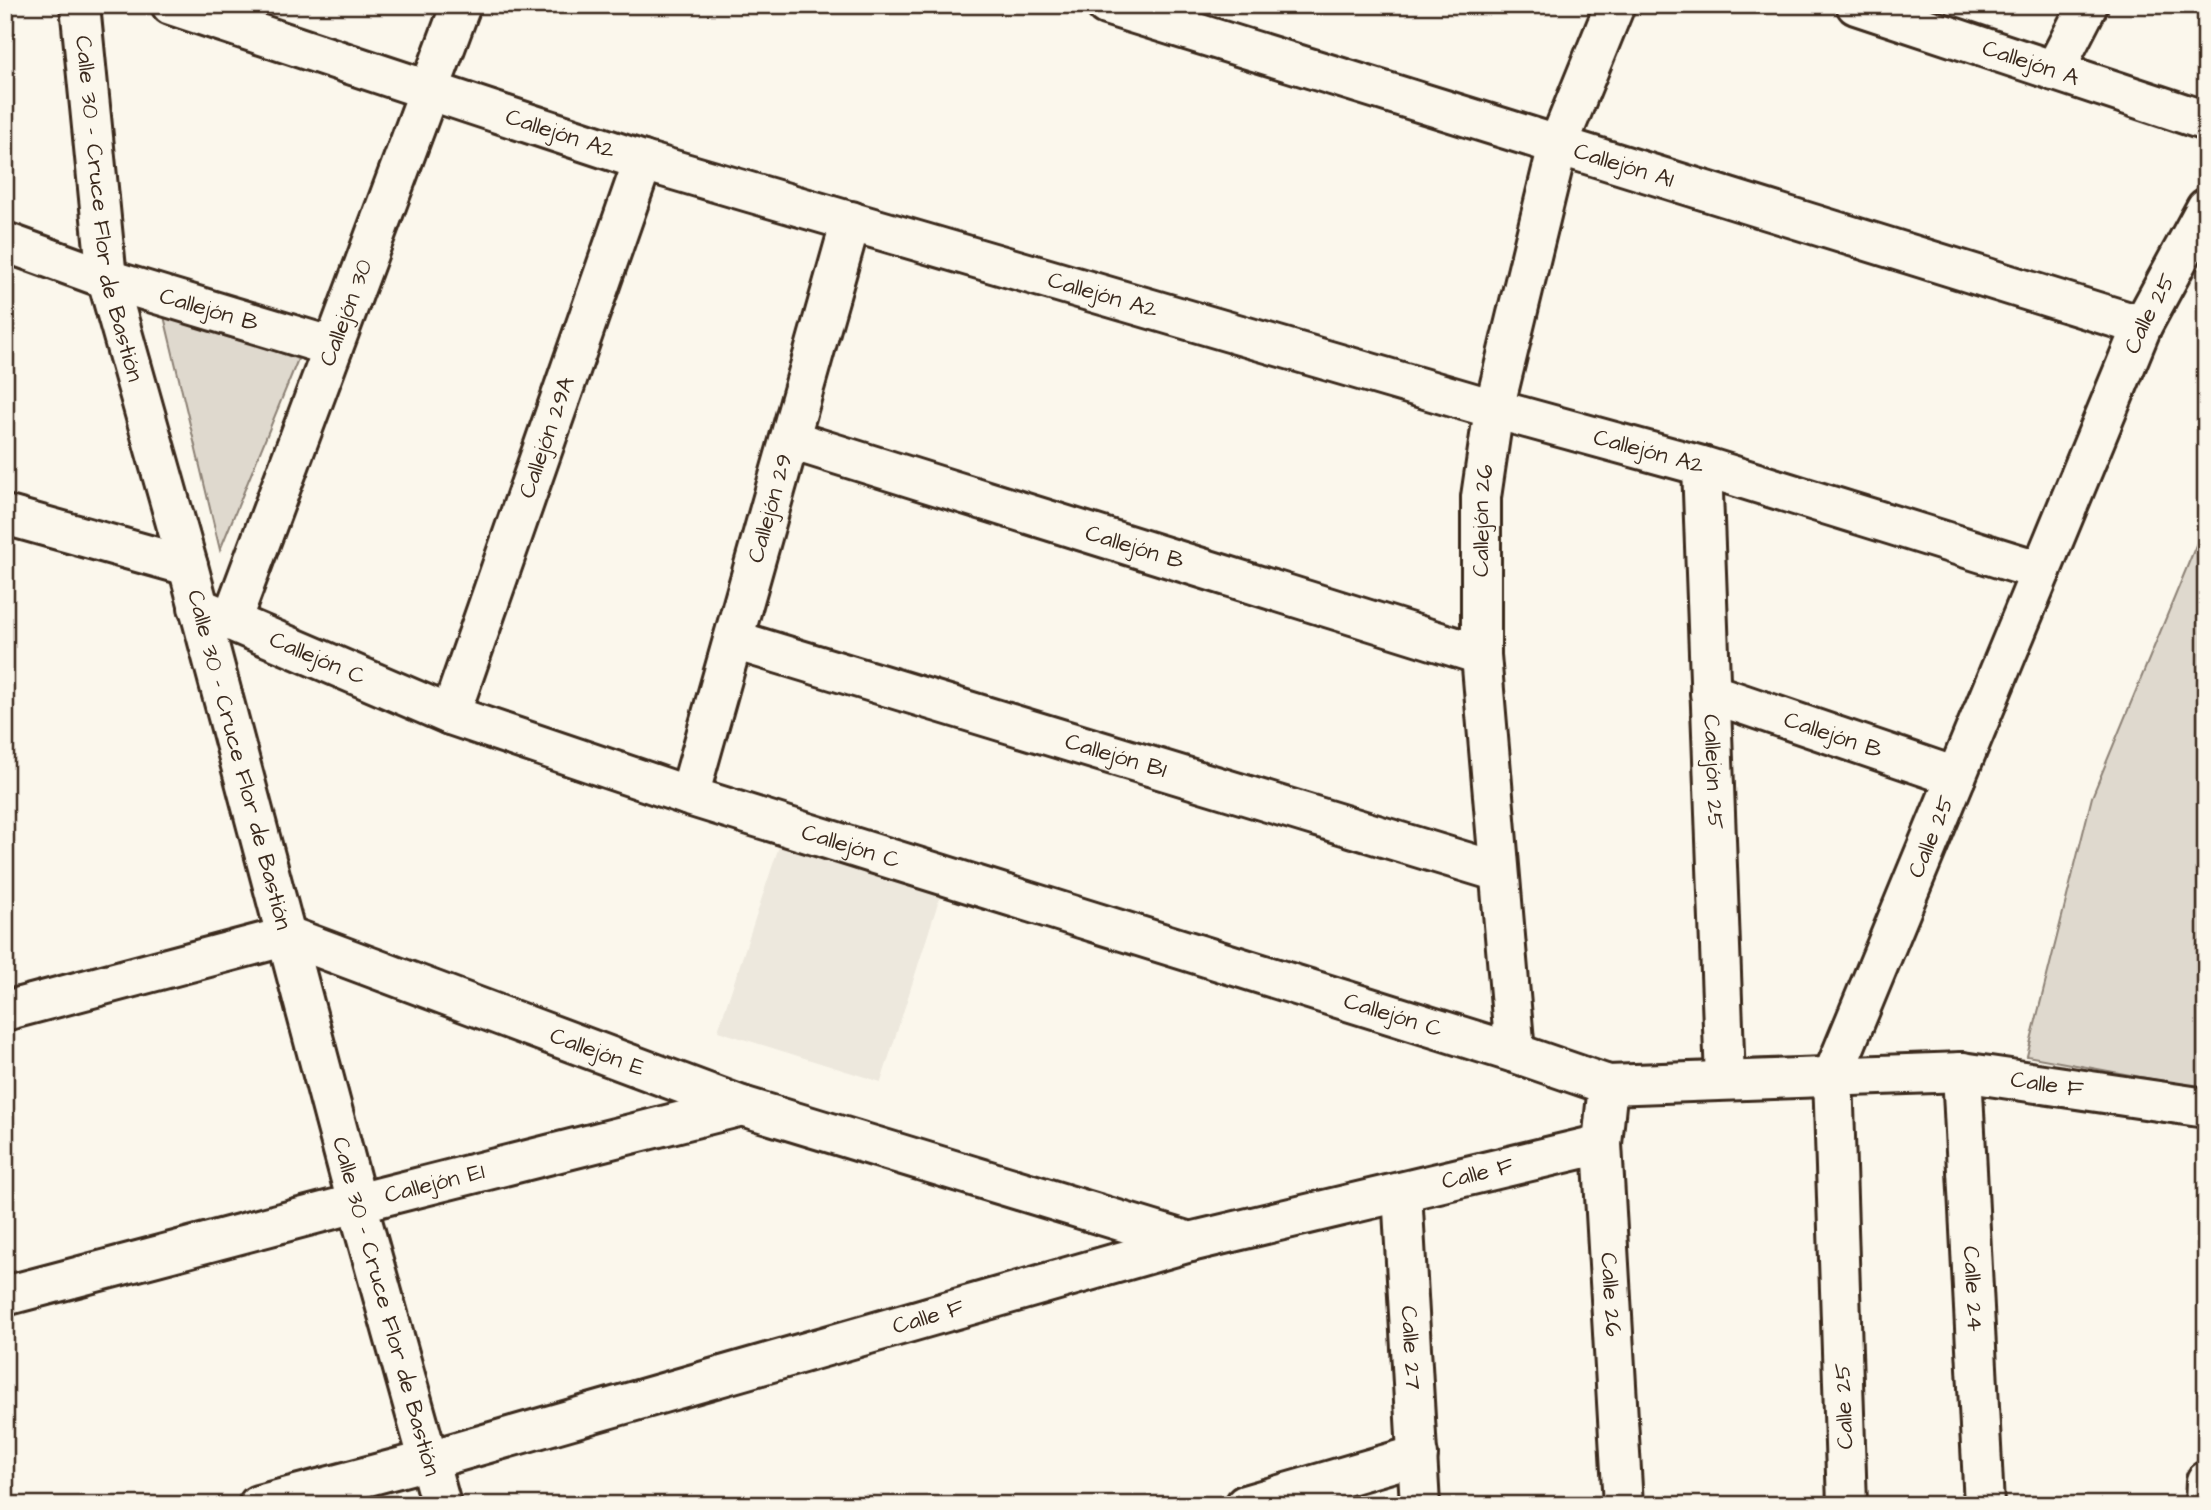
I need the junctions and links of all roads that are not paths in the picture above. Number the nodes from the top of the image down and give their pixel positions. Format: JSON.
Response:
{"nodes":[{"id":1,"x":80,"y":5,"type":"edge"},
{"id":2,"x":172,"y":5,"type":"edge"},
{"id":3,"x":461,"y":5,"type":"edge"},
{"id":4,"x":1106,"y":5,"type":"edge"},
{"id":5,"x":1615,"y":5,"type":"edge"},
{"id":6,"x":1856,"y":5,"type":"edge"},
{"id":7,"x":2088,"y":5,"type":"edge"},
{"id":8,"x":2054,"y":71,"type":"junction"},
{"id":9,"x":429,"y":90,"type":"junction"},
{"id":10,"x":2206,"y":121,"type":"edge"},
{"id":11,"x":1558,"y":145,"type":"junction"},
{"id":12,"x":643,"y":161,"type":"junction"},
{"id":13,"x":2206,"y":208,"type":"edge"},
{"id":14,"x":851,"y":221,"type":"junction"},
{"id":15,"x":5,"y":242,"type":"edge"},
{"id":16,"x":107,"y":279,"type":"junction"},
{"id":17,"x":2141,"y":326,"type":"junction"},
{"id":18,"x":333,"y":347,"type":"junction"},
{"id":19,"x":1494,"y":410,"type":"junction"},
{"id":20,"x":791,"y":440,"type":"junction"},
{"id":21,"x":1702,"y":466,"type":"junction"},
{"id":22,"x":5,"y":515,"type":"edge"},
{"id":23,"x":188,"y":566,"type":"junction"},
{"id":24,"x":2041,"y":571,"type":"junction"},
{"id":25,"x":215,"y":614,"type":"junction"},
{"id":26,"x":734,"y":640,"type":"junction"},
{"id":27,"x":1481,"y":655,"type":"junction"},
{"id":28,"x":1710,"y":693,"type":"junction"},
{"id":29,"x":450,"y":715,"type":"junction"},
{"id":30,"x":1956,"y":777,"type":"junction"},
{"id":31,"x":689,"y":796,"type":"junction"},
{"id":32,"x":1499,"y":872,"type":"junction"},
{"id":33,"x":288,"y":936,"type":"junction"},
{"id":34,"x":5,"y":1010,"type":"edge"},
{"id":35,"x":1515,"y":1053,"type":"junction"},
{"id":36,"x":1962,"y":1072,"type":"junction"},
{"id":37,"x":1833,"y":1075,"type":"junction"},
{"id":38,"x":1725,"y":1080,"type":"junction"},
{"id":39,"x":1608,"y":1084,"type":"junction"},
{"id":40,"x":742,"y":1106,"type":"junction"},
{"id":41,"x":2206,"y":1108,"type":"edge"},
{"id":42,"x":1602,"y":1144,"type":"junction"},
{"id":43,"x":1402,"y":1192,"type":"junction"},
{"id":44,"x":357,"y":1203,"type":"junction"},
{"id":45,"x":1190,"y":1242,"type":"junction"},
{"id":46,"x":5,"y":1296,"type":"edge"},
{"id":47,"x":1418,"y":1455,"type":"junction"},
{"id":48,"x":429,"y":1460,"type":"junction"},
{"id":49,"x":2206,"y":1481,"type":"edge"},
{"id":50,"x":258,"y":1505,"type":"edge"},
{"id":51,"x":441,"y":1505,"type":"edge"},
{"id":52,"x":1245,"y":1505,"type":"edge"},
{"id":53,"x":1420,"y":1505,"type":"edge"},
{"id":54,"x":1623,"y":1505,"type":"edge"},
{"id":55,"x":1847,"y":1505,"type":"edge"},
{"id":56,"x":1984,"y":1505,"type":"edge"},
{"id":57,"x":2205,"y":1505,"type":"edge"}],
"edges":[{"from":1,"to":16,"type":"street","name":"Calle 30 - Cruce Flor de Bastión"},
{"from":2,"to":9,"type":"street","name":"Callejón A2"},
{"from":3,"to":9,"type":"street","name":"Callejón 30"},
{"from":4,"to":11,"type":"street","name":"Callejón A1"},
{"from":5,"to":11,"type":"street","name":"Callejón 26"},
{"from":6,"to":8,"type":"street","name":"Callejón A"},
{"from":7,"to":8,"type":"street"},
{"from":8,"to":10,"type":"street","name":"Callejón A"},
{"from":9,"to":12,"type":"street","name":"Callejón A2"},
{"from":9,"to":18,"type":"street","name":"Callejón 30"},
{"from":11,"to":17,"type":"street","name":"Callejón A1"},
{"from":11,"to":19,"type":"street","name":"Callejón 26"},
{"from":12,"to":14,"type":"street","name":"Callejón A2"},
{"from":12,"to":29,"type":"street","name":"Callejón 29A"},
{"from":13,"to":17,"type":"street","name":"Calle 25"},
{"from":14,"to":19,"type":"street","name":"Callejón A2"},
{"from":14,"to":20,"type":"street","name":"Callejón 29"},
{"from":15,"to":16,"type":"street","name":"Callejón B"},
{"from":16,"to":18,"type":"street","name":"Callejón B"},
{"from":16,"to":23,"type":"street","name":"Calle 30 - Cruce Flor de Bastión"},
{"from":17,"to":24,"type":"street","name":"Calle 25"},
{"from":18,"to":25,"type":"street","name":"Callejón 30"},
{"from":19,"to":21,"type":"street","name":"Callejón A2"},
{"from":19,"to":27,"type":"street","name":"Callejón 26"},
{"from":20,"to":26,"type":"street","name":"Callejón 29"},
{"from":20,"to":27,"type":"street","name":"Callejón B"},
{"from":21,"to":24,"type":"street","name":"Callejón A2"},
{"from":21,"to":28,"type":"street","name":"Callejón 25"},
{"from":22,"to":23,"type":"street"},
{"from":23,"to":25,"type":"street","name":"Calle 30 - Cruce Flor de Bastión"},
{"from":24,"to":30,"type":"street","name":"Calle 25"},
{"from":25,"to":29,"type":"street","name":"Callejón C"},
{"from":25,"to":33,"type":"street","name":"Calle 30 - Cruce Flor de Bastión"},
{"from":26,"to":31,"type":"street","name":"Callejón 29"},
{"from":26,"to":32,"type":"street","name":"Callejón B1"},
{"from":27,"to":32,"type":"street","name":"Callejón 26"},
{"from":28,"to":30,"type":"street","name":"Callejón B"},
{"from":28,"to":38,"type":"street","name":"Callejón 25"},
{"from":29,"to":31,"type":"street","name":"Callejón C"},
{"from":30,"to":37,"type":"street","name":"Calle 25"},
{"from":31,"to":35,"type":"street","name":"Callejón C"},
{"from":32,"to":35,"type":"street","name":"Callejón 26"},
{"from":33,"to":34,"type":"street"},
{"from":33,"to":40,"type":"street","name":"Callejón E"},
{"from":33,"to":44,"type":"street","name":"Calle 30 - Cruce Flor de Bastión"},
{"from":35,"to":39,"type":"street","name":"Calle F"},
{"from":36,"to":37,"type":"street","name":"Calle F"},
{"from":36,"to":41,"type":"street","name":"Calle F"},
{"from":36,"to":56,"type":"street","name":"Calle 24"},
{"from":37,"to":38,"type":"street","name":"Calle F"},
{"from":37,"to":55,"type":"street","name":"Calle 25"},
{"from":38,"to":39,"type":"street","name":"Calle F"},
{"from":39,"to":42,"type":"street","name":"Calle 26"},
{"from":40,"to":44,"type":"street","name":"Callejón E1"},
{"from":40,"to":45,"type":"street","name":"Callejón E"},
{"from":42,"to":43,"type":"street","name":"Calle F"},
{"from":42,"to":54,"type":"street","name":"Calle 26"},
{"from":43,"to":45,"type":"street","name":"Calle F"},
{"from":43,"to":47,"type":"street","name":"Calle 27"},
{"from":44,"to":46,"type":"street","name":"Callejón E1"},
{"from":44,"to":48,"type":"street","name":"Calle 30 - Cruce Flor de Bastión"},
{"from":45,"to":48,"type":"street","name":"Calle F"},
{"from":47,"to":52,"type":"street"},
{"from":47,"to":53,"type":"street","name":"Calle 27"},
{"from":48,"to":50,"type":"street","name":"Calle F"},
{"from":48,"to":51,"type":"street","name":"Calle 30 - Cruce Flor de Bastión"},
{"from":49,"to":57,"type":"street"}]}
